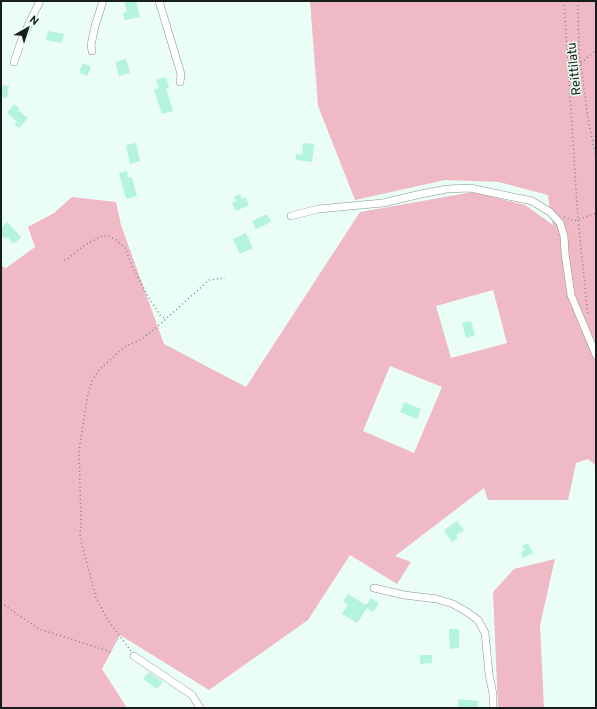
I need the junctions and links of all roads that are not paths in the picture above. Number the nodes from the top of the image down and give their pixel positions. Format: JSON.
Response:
{"nodes":[{"id":1,"x":40,"y":1,"type":"edge"},
{"id":2,"x":103,"y":1,"type":"edge"},
{"id":3,"x":159,"y":1,"type":"edge"},
{"id":4,"x":92,"y":51,"type":"dead end"},
{"id":5,"x":14,"y":62,"type":"dead end"},
{"id":6,"x":180,"y":82,"type":"dead end"},
{"id":7,"x":291,"y":216,"type":"dead end"},
{"id":8,"x":596,"y":356,"type":"edge"},
{"id":9,"x":374,"y":588,"type":"dead end"},
{"id":10,"x":134,"y":656,"type":"road end"},
{"id":11,"x":200,"y":708,"type":"edge"},
{"id":12,"x":493,"y":708,"type":"edge"}],
"edges":[{"from":1,"to":5,"type":"street"},
{"from":2,"to":4,"type":"street"},
{"from":3,"to":6,"type":"street"},
{"from":7,"to":8,"type":"street"},
{"from":9,"to":12,"type":"street"},
{"from":10,"to":11,"type":"street"}]}
